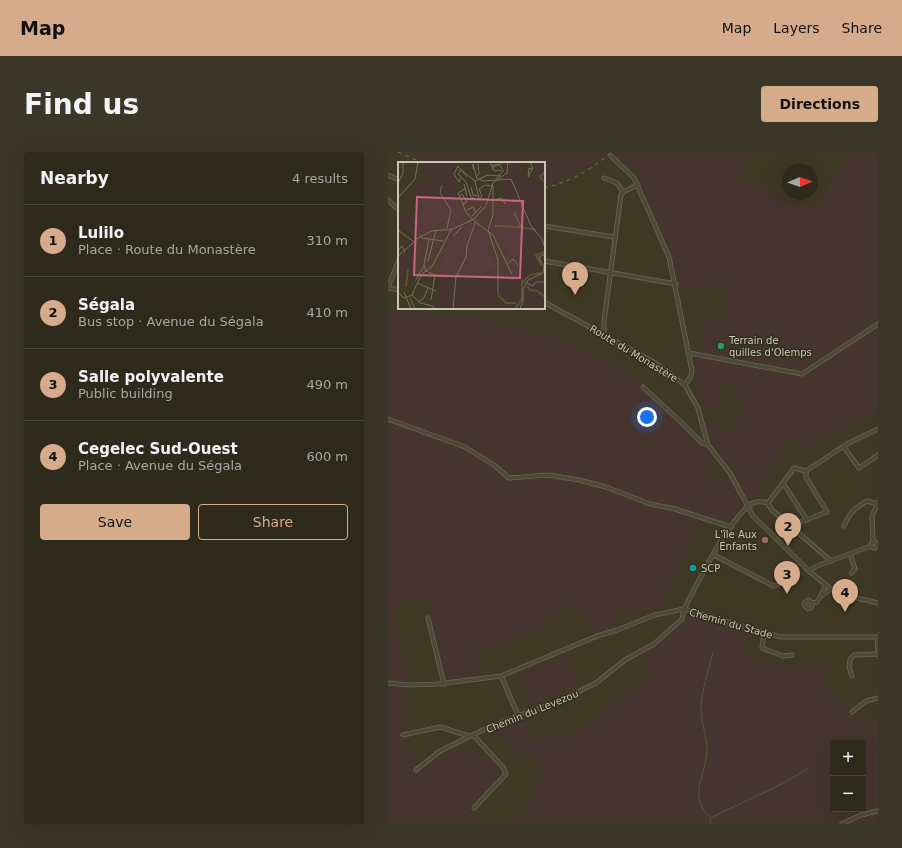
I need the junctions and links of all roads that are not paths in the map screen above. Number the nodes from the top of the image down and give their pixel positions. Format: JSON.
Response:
{"nodes":[{"id":1,"x":611,"y":156,"type":"dead end"},
{"id":2,"x":388,"y":175,"type":"edge"},
{"id":3,"x":604,"y":178,"type":"dead end"},
{"id":4,"x":398,"y":180,"type":"edge"},
{"id":5,"x":638,"y":185,"type":"junction"},
{"id":6,"x":623,"y":192,"type":"junction"},
{"id":7,"x":388,"y":200,"type":"edge"},
{"id":8,"x":398,"y":209,"type":"edge"},
{"id":9,"x":545,"y":226,"type":"edge"},
{"id":10,"x":614,"y":237,"type":"junction"},
{"id":11,"x":545,"y":261,"type":"edge"},
{"id":12,"x":398,"y":263,"type":"edge"},
{"id":13,"x":610,"y":272,"type":"junction"},
{"id":14,"x":676,"y":284,"type":"junction"},
{"id":15,"x":388,"y":288,"type":"edge"},
{"id":16,"x":398,"y":290,"type":"edge"},
{"id":17,"x":545,"y":303,"type":"edge"},
{"id":18,"x":604,"y":321,"type":"junction"},
{"id":19,"x":878,"y":324,"type":"edge"},
{"id":20,"x":597,"y":330,"type":"junction"},
{"id":21,"x":604,"y":334,"type":"junction"},
{"id":22,"x":689,"y":353,"type":"junction"},
{"id":23,"x":685,"y":385,"type":"junction"},
{"id":24,"x":643,"y":387,"type":"dead end"},
{"id":25,"x":388,"y":419,"type":"edge"},
{"id":26,"x":878,"y":429,"type":"edge"},
{"id":27,"x":708,"y":445,"type":"junction"},
{"id":28,"x":844,"y":447,"type":"junction"},
{"id":29,"x":878,"y":455,"type":"edge"},
{"id":30,"x":806,"y":471,"type":"junction"},
{"id":31,"x":783,"y":483,"type":"junction"},
{"id":32,"x":768,"y":503,"type":"junction"},
{"id":33,"x":877,"y":503,"type":"edge"},
{"id":34,"x":748,"y":507,"type":"junction"},
{"id":35,"x":807,"y":520,"type":"junction"},
{"id":36,"x":844,"y":526,"type":"dead end"},
{"id":37,"x":730,"y":527,"type":"junction"},
{"id":38,"x":793,"y":529,"type":"junction"},
{"id":39,"x":875,"y":545,"type":"edge"},
{"id":40,"x":878,"y":553,"type":"edge"},
{"id":41,"x":850,"y":554,"type":"junction"},
{"id":42,"x":714,"y":555,"type":"junction"},
{"id":43,"x":830,"y":561,"type":"junction"},
{"id":44,"x":810,"y":571,"type":"junction"},
{"id":45,"x":851,"y":573,"type":"dead end"},
{"id":46,"x":826,"y":585,"type":"junction"},
{"id":47,"x":777,"y":586,"type":"dead end"},
{"id":48,"x":831,"y":589,"type":"junction"},
{"id":49,"x":820,"y":597,"type":"junction"},
{"id":50,"x":813,"y":603,"type":"dead end"},
{"id":51,"x":878,"y":603,"type":"edge"},
{"id":52,"x":684,"y":609,"type":"junction"},
{"id":53,"x":428,"y":618,"type":"dead end"},
{"id":54,"x":764,"y":633,"type":"junction"},
{"id":55,"x":878,"y":637,"type":"edge"},
{"id":56,"x":792,"y":655,"type":"dead end"},
{"id":57,"x":878,"y":655,"type":"edge"},
{"id":58,"x":501,"y":676,"type":"junction"},
{"id":59,"x":852,"y":676,"type":"dead end"},
{"id":60,"x":388,"y":682,"type":"edge"},
{"id":61,"x":444,"y":684,"type":"junction"},
{"id":62,"x":878,"y":698,"type":"edge"},
{"id":63,"x":852,"y":712,"type":"dead end"},
{"id":64,"x":518,"y":715,"type":"junction"},
{"id":65,"x":403,"y":735,"type":"dead end"},
{"id":66,"x":471,"y":736,"type":"junction"},
{"id":67,"x":416,"y":770,"type":"dead end"},
{"id":68,"x":474,"y":808,"type":"dead end"},
{"id":69,"x":878,"y":811,"type":"edge"},
{"id":70,"x":842,"y":824,"type":"edge"}],
"edges":[{"from":1,"to":5,"type":"street"},
{"from":2,"to":4,"type":"street"},
{"from":3,"to":6,"type":"street"},
{"from":5,"to":6,"type":"street"},
{"from":5,"to":14,"type":"street"},
{"from":6,"to":10,"type":"street"},
{"from":7,"to":8,"type":"street"},
{"from":9,"to":10,"type":"street"},
{"from":10,"to":13,"type":"street"},
{"from":11,"to":13,"type":"street"},
{"from":12,"to":15,"type":"street"},
{"from":13,"to":14,"type":"street"},
{"from":13,"to":18,"type":"street"},
{"from":14,"to":22,"type":"street"},
{"from":15,"to":16,"type":"street"},
{"from":17,"to":20,"type":"street","name":"Route du Monastère"},
{"from":18,"to":20,"type":"street"},
{"from":18,"to":21,"type":"street"},
{"from":19,"to":22,"type":"street"},
{"from":20,"to":21,"type":"street","name":"Route du Monastère"},
{"from":21,"to":23,"type":"street","name":"Route du Monastère"},
{"from":22,"to":23,"type":"street"},
{"from":23,"to":27,"type":"street","name":"Route du Monastère"},
{"from":24,"to":27,"type":"street"},
{"from":25,"to":37,"type":"street"},
{"from":26,"to":28,"type":"street"},
{"from":27,"to":34,"type":"street","name":"Route du Monastère"},
{"from":28,"to":29,"type":"street"},
{"from":28,"to":30,"type":"street"},
{"from":30,"to":31,"type":"street"},
{"from":30,"to":35,"type":"street"},
{"from":31,"to":32,"type":"street"},
{"from":31,"to":35,"type":"street"},
{"from":32,"to":34,"type":"street"},
{"from":32,"to":38,"type":"street"},
{"from":33,"to":36,"type":"street"},
{"from":33,"to":39,"type":"street"},
{"from":34,"to":37,"type":"street"},
{"from":34,"to":44,"type":"street","name":"Route du Monastère"},
{"from":35,"to":38,"type":"street"},
{"from":37,"to":42,"type":"street"},
{"from":38,"to":43,"type":"street"},
{"from":39,"to":40,"type":"street"},
{"from":39,"to":41,"type":"street"},
{"from":41,"to":43,"type":"street"},
{"from":41,"to":45,"type":"street"},
{"from":42,"to":47,"type":"street"},
{"from":42,"to":52,"type":"street"},
{"from":43,"to":44,"type":"street"},
{"from":44,"to":46,"type":"street","name":"Route du Monastère"},
{"from":46,"to":48,"type":"street","name":"Route du Monastère"},
{"from":46,"to":49,"type":"street"},
{"from":48,"to":49,"type":"street"},
{"from":48,"to":51,"type":"street","name":"Route du Monastère"},
{"from":49,"to":50,"type":"street"},
{"from":52,"to":54,"type":"street","name":"Chemin du Stade"},
{"from":52,"to":58,"type":"street","name":"Chemin du Stade"},
{"from":52,"to":64,"type":"street","name":"Chemin du Levezou"},
{"from":53,"to":61,"type":"street"},
{"from":54,"to":55,"type":"street","name":"Chemin du Stade"},
{"from":54,"to":56,"type":"street"},
{"from":55,"to":57,"type":"street"},
{"from":57,"to":59,"type":"street"},
{"from":58,"to":61,"type":"street","name":"Chemin du Stade"},
{"from":58,"to":64,"type":"street"},
{"from":60,"to":61,"type":"street","name":"Chemin du Stade"},
{"from":62,"to":63,"type":"street"},
{"from":64,"to":66,"type":"street","name":"Chemin du Levezou"},
{"from":65,"to":66,"type":"street"},
{"from":66,"to":67,"type":"street","name":"Chemin du Levezou"},
{"from":66,"to":68,"type":"street"},
{"from":69,"to":70,"type":"street"}]}
